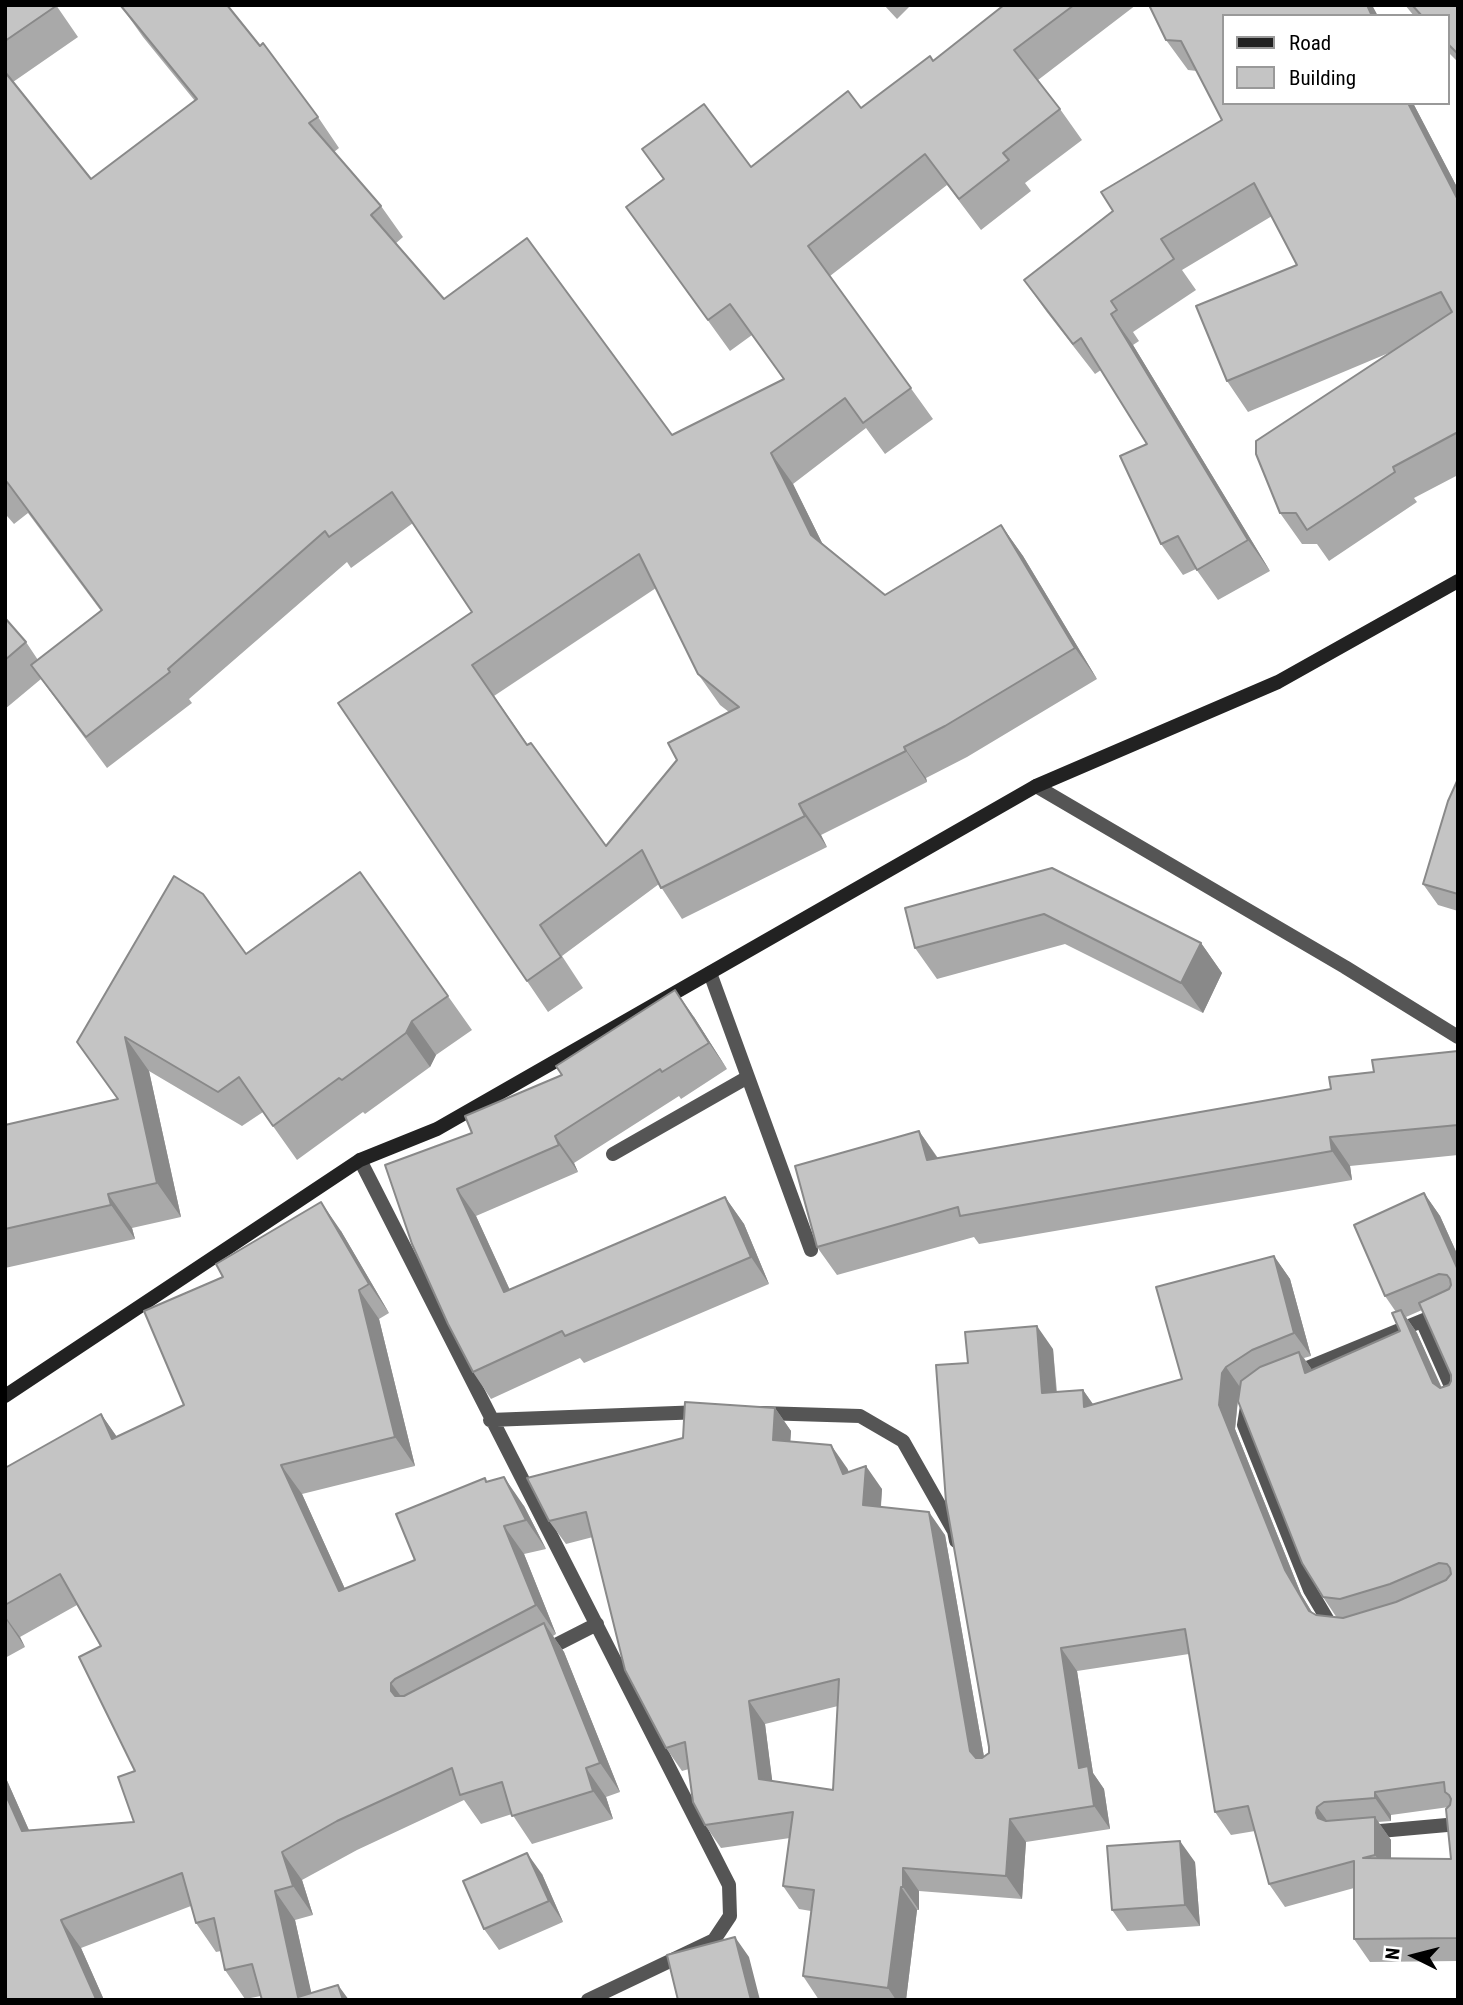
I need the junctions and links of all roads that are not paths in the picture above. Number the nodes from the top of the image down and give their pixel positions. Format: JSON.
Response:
{"nodes":[{"id":1,"x":1458,"y":581,"type":"edge"},
{"id":2,"x":1036,"y":786,"type":"junction"},
{"id":3,"x":710,"y":973,"type":"junction"},
{"id":4,"x":1458,"y":1037,"type":"edge"},
{"id":5,"x":748,"y":1077,"type":"junction"},
{"id":6,"x":613,"y":1154,"type":"dead end"},
{"id":7,"x":360,"y":1160,"type":"junction"},
{"id":8,"x":811,"y":1250,"type":"edge"},
{"id":9,"x":1458,"y":1306,"type":"edge"},
{"id":10,"x":1422,"y":1321,"type":"junction"},
{"id":11,"x":1284,"y":1377,"type":"edge"},
{"id":12,"x":1256,"y":1393,"type":"edge"},
{"id":13,"x":5,"y":1396,"type":"edge"},
{"id":14,"x":1458,"y":1402,"type":"edge"},
{"id":15,"x":711,"y":1411,"type":"edge"},
{"id":16,"x":752,"y":1412,"type":"edge"},
{"id":17,"x":490,"y":1420,"type":"junction"},
{"id":18,"x":959,"y":1558,"type":"edge"},
{"id":19,"x":597,"y":1624,"type":"junction"},
{"id":20,"x":1357,"y":1632,"type":"edge"},
{"id":21,"x":526,"y":1661,"type":"edge"},
{"id":22,"x":1458,"y":1824,"type":"edge"},
{"id":23,"x":1354,"y":1833,"type":"edge"},
{"id":24,"x":588,"y":2000,"type":"edge"}],
"edges":[{"from":1,"to":2,"type":"main road"},
{"from":2,"to":3,"type":"main road"},
{"from":2,"to":4,"type":"street"},
{"from":3,"to":5,"type":"street"},
{"from":3,"to":7,"type":"main road"},
{"from":5,"to":6,"type":"street"},
{"from":5,"to":8,"type":"street"},
{"from":7,"to":13,"type":"main road"},
{"from":7,"to":17,"type":"street"},
{"from":9,"to":10,"type":"street"},
{"from":10,"to":11,"type":"street"},
{"from":10,"to":14,"type":"street"},
{"from":12,"to":20,"type":"street"},
{"from":15,"to":17,"type":"street"},
{"from":16,"to":18,"type":"street"},
{"from":17,"to":19,"type":"street"},
{"from":19,"to":21,"type":"street"},
{"from":19,"to":24,"type":"street"},
{"from":22,"to":23,"type":"street"}]}
